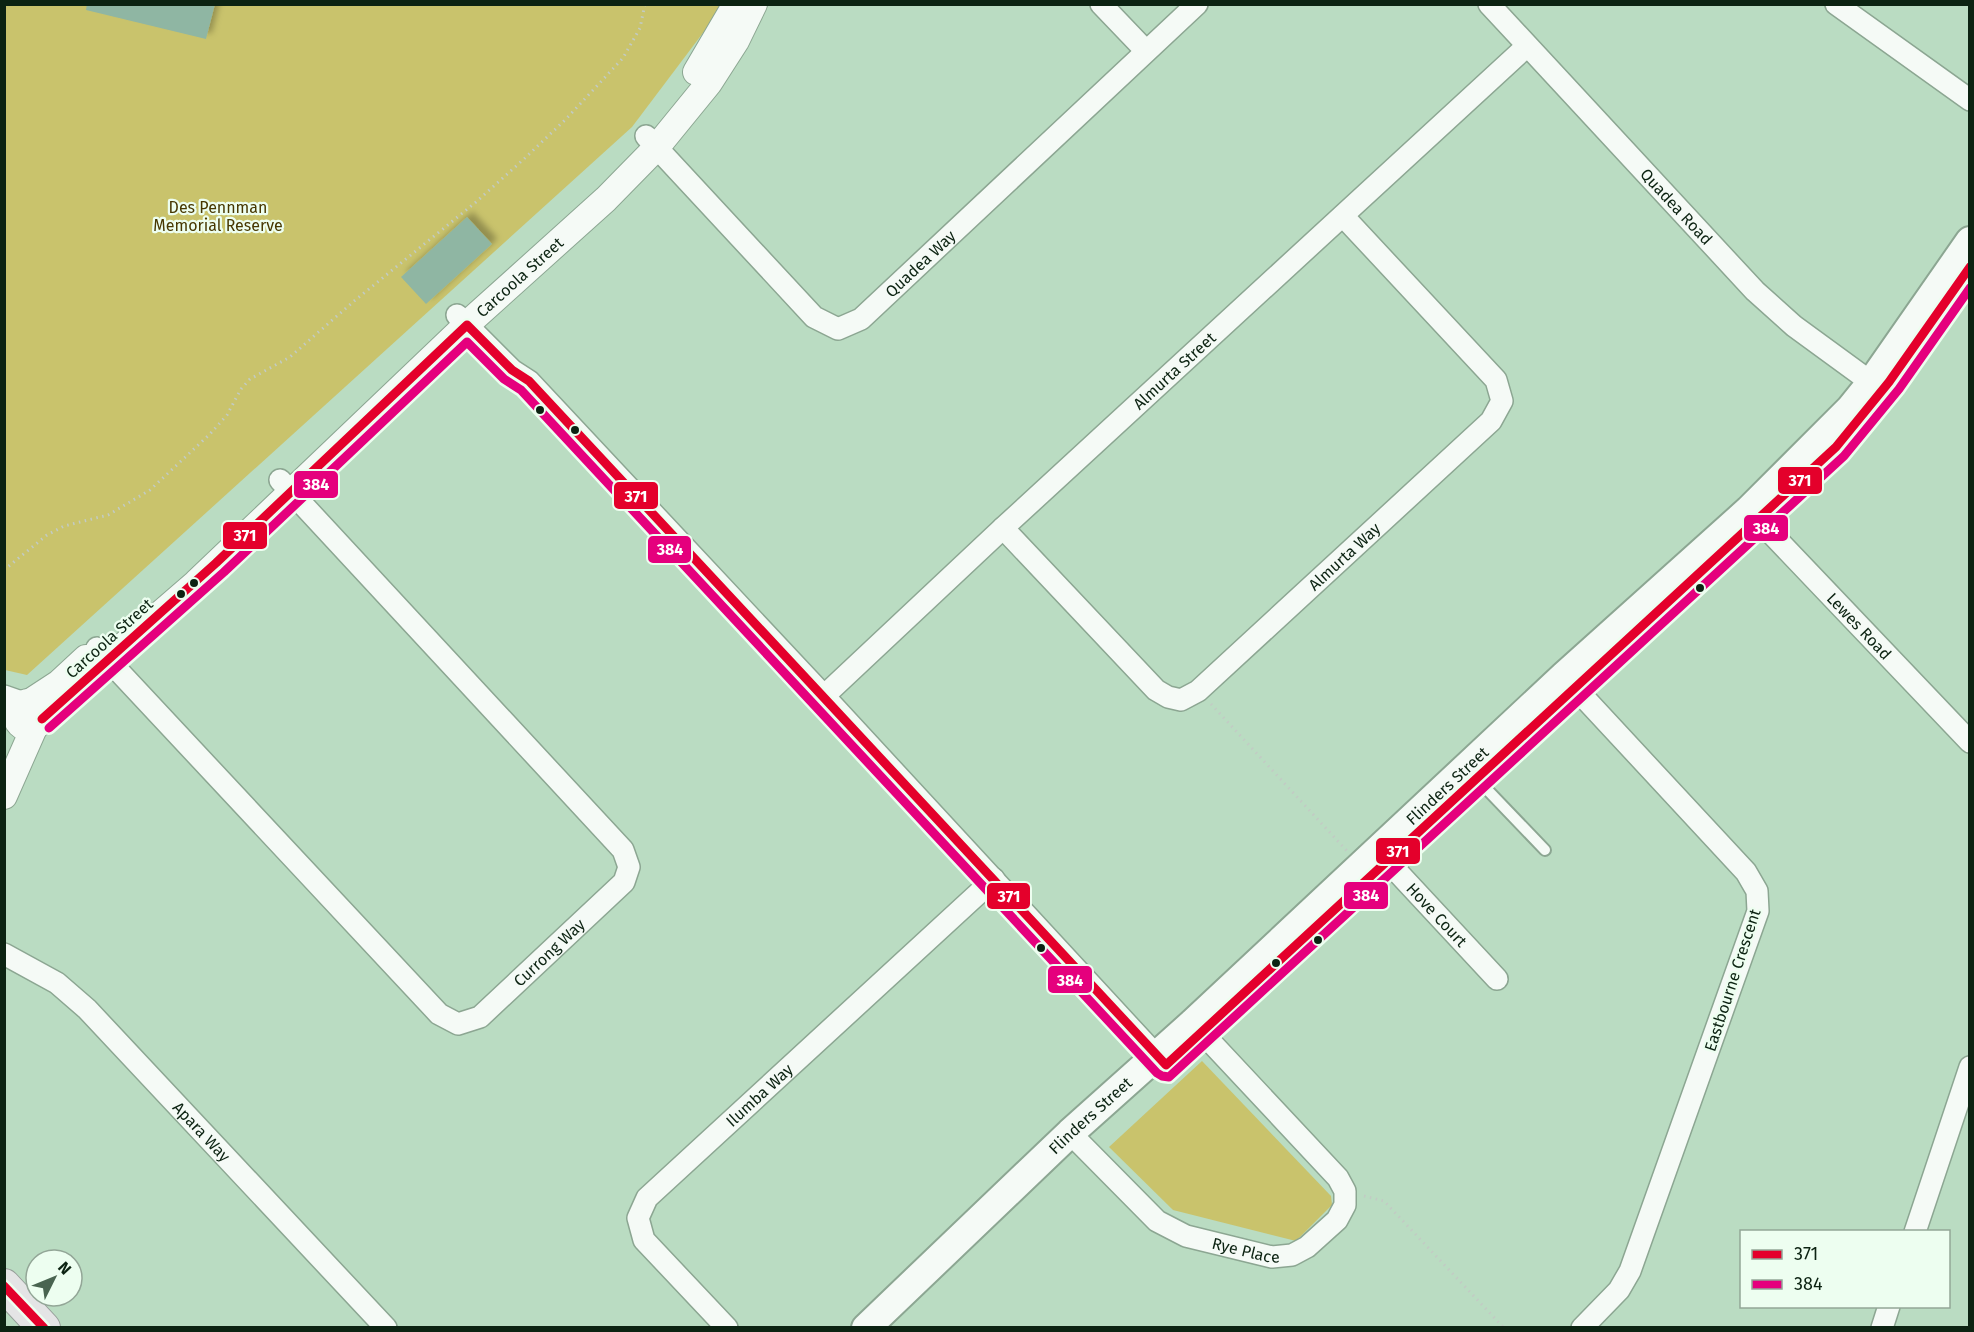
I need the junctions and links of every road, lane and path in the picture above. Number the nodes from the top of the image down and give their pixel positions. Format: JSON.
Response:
{"nodes":[{"id":1,"x":645,"y":4,"type":"edge"},
{"id":2,"x":736,"y":4,"type":"edge"},
{"id":3,"x":754,"y":4,"type":"edge"},
{"id":4,"x":1101,"y":4,"type":"edge"},
{"id":5,"x":1197,"y":4,"type":"edge"},
{"id":6,"x":1489,"y":4,"type":"edge"},
{"id":7,"x":1836,"y":4,"type":"edge"},
{"id":8,"x":1527,"y":46,"type":"junction"},
{"id":9,"x":1146,"y":51,"type":"junction"},
{"id":10,"x":1970,"y":100,"type":"edge"},
{"id":11,"x":651,"y":142,"type":"junction"},
{"id":12,"x":1343,"y":216,"type":"junction"},
{"id":13,"x":1970,"y":242,"type":"edge"},
{"id":14,"x":1970,"y":266,"type":"edge"},
{"id":15,"x":467,"y":316,"type":"junction"},
{"id":16,"x":1877,"y":387,"type":"junction"},
{"id":17,"x":286,"y":486,"type":"junction"},
{"id":18,"x":1754,"y":514,"type":"junction"},
{"id":19,"x":1003,"y":528,"type":"junction"},
{"id":20,"x":4,"y":570,"type":"edge"},
{"id":21,"x":102,"y":653,"type":"junction"},
{"id":22,"x":1569,"y":682,"type":"junction"},
{"id":23,"x":1198,"y":691,"type":"junction"},
{"id":24,"x":824,"y":696,"type":"junction"},
{"id":25,"x":22,"y":713,"type":"edge"},
{"id":26,"x":1970,"y":742,"type":"edge"},
{"id":27,"x":4,"y":757,"type":"edge"},
{"id":28,"x":1476,"y":778,"type":"junction"},
{"id":29,"x":4,"y":796,"type":"edge"},
{"id":30,"x":1545,"y":850,"type":"dead end"},
{"id":31,"x":1372,"y":856,"type":"junction"},
{"id":32,"x":994,"y":879,"type":"junction"},
{"id":33,"x":4,"y":954,"type":"edge"},
{"id":34,"x":1497,"y":979,"type":"dead end"},
{"id":35,"x":1198,"y":1027,"type":"junction"},
{"id":36,"x":1161,"y":1060,"type":"junction"},
{"id":37,"x":1970,"y":1067,"type":"edge"},
{"id":38,"x":1076,"y":1138,"type":"junction"},
{"id":39,"x":1344,"y":1191,"type":"junction"},
{"id":40,"x":1916,"y":1230,"type":"edge"},
{"id":41,"x":4,"y":1285,"type":"edge"},
{"id":42,"x":4,"y":1307,"type":"edge"},
{"id":43,"x":1888,"y":1308,"type":"edge"},
{"id":44,"x":1586,"y":1326,"type":"edge"},
{"id":45,"x":23,"y":1328,"type":"edge"},
{"id":46,"x":44,"y":1328,"type":"edge"},
{"id":47,"x":386,"y":1328,"type":"edge"},
{"id":48,"x":727,"y":1328,"type":"edge"},
{"id":49,"x":866,"y":1328,"type":"edge"},
{"id":50,"x":886,"y":1328,"type":"edge"},
{"id":51,"x":1504,"y":1328,"type":"edge"},
{"id":52,"x":1882,"y":1328,"type":"edge"}],
"edges":[{"from":1,"to":20,"type":"path"},
{"from":2,"to":11,"type":"street","name":"Carcoola Street"},
{"from":3,"to":11,"type":"street","name":"Carcoola Street"},
{"from":4,"to":9,"type":"street"},
{"from":5,"to":9,"type":"street","name":"Quadea Way"},
{"from":6,"to":8,"type":"street","name":"Quadea Road"},
{"from":7,"to":10,"type":"street"},
{"from":8,"to":12,"type":"street","name":"Almurta Street"},
{"from":8,"to":16,"type":"street","name":"Quadea Road"},
{"from":9,"to":11,"type":"street","name":"Quadea Way"},
{"from":11,"to":15,"type":"street","name":"Carcoola Street"},
{"from":12,"to":19,"type":"street","name":"Almurta Street"},
{"from":12,"to":23,"type":"street","name":"Almurta Way"},
{"from":13,"to":16,"type":"main road","name":"Flinders Street"},
{"from":14,"to":16,"type":"main road","name":"Flinders Street"},
{"from":15,"to":17,"type":"street","name":"Carcoola Street"},
{"from":15,"to":24,"type":"street"},
{"from":16,"to":18,"type":"main road","name":"Flinders Street"},
{"from":17,"to":21,"type":"street","name":"Carcoola Street"},
{"from":17,"to":21,"type":"street","name":"Currong Way"},
{"from":18,"to":22,"type":"main road","name":"Flinders Street"},
{"from":18,"to":26,"type":"street","name":"Lewes Road"},
{"from":19,"to":23,"type":"street","name":"Almurta Way"},
{"from":19,"to":24,"type":"street","name":"Almurta Street"},
{"from":21,"to":25,"type":"street","name":"Carcoola Street"},
{"from":22,"to":28,"type":"main road","name":"Flinders Street"},
{"from":22,"to":31,"type":"main road","name":"Flinders Street"},
{"from":22,"to":44,"type":"street","name":"Eastbourne Crescent"},
{"from":23,"to":31,"type":"path"},
{"from":24,"to":32,"type":"street"},
{"from":25,"to":27,"type":"street","name":"Carcoola Street"},
{"from":25,"to":29,"type":"street","name":"Carcoola Street"},
{"from":28,"to":30,"type":"lane"},
{"from":28,"to":31,"type":"main road","name":"Flinders Street"},
{"from":31,"to":34,"type":"street","name":"Hove Court"},
{"from":31,"to":35,"type":"main road","name":"Flinders Street"},
{"from":32,"to":36,"type":"street"},
{"from":32,"to":48,"type":"street","name":"Ilumba Way"},
{"from":33,"to":47,"type":"street","name":"Apara Way"},
{"from":35,"to":36,"type":"main road","name":"Flinders Street"},
{"from":35,"to":39,"type":"street"},
{"from":36,"to":38,"type":"main road","name":"Flinders Street"},
{"from":37,"to":40,"type":"street"},
{"from":38,"to":39,"type":"street","name":"Rye Place"},
{"from":38,"to":49,"type":"main road","name":"Flinders Street"},
{"from":38,"to":50,"type":"main road","name":"Flinders Street"},
{"from":39,"to":51,"type":"path"},
{"from":41,"to":46,"type":"main road"},
{"from":42,"to":45,"type":"main road"},
{"from":43,"to":52,"type":"street"}]}
